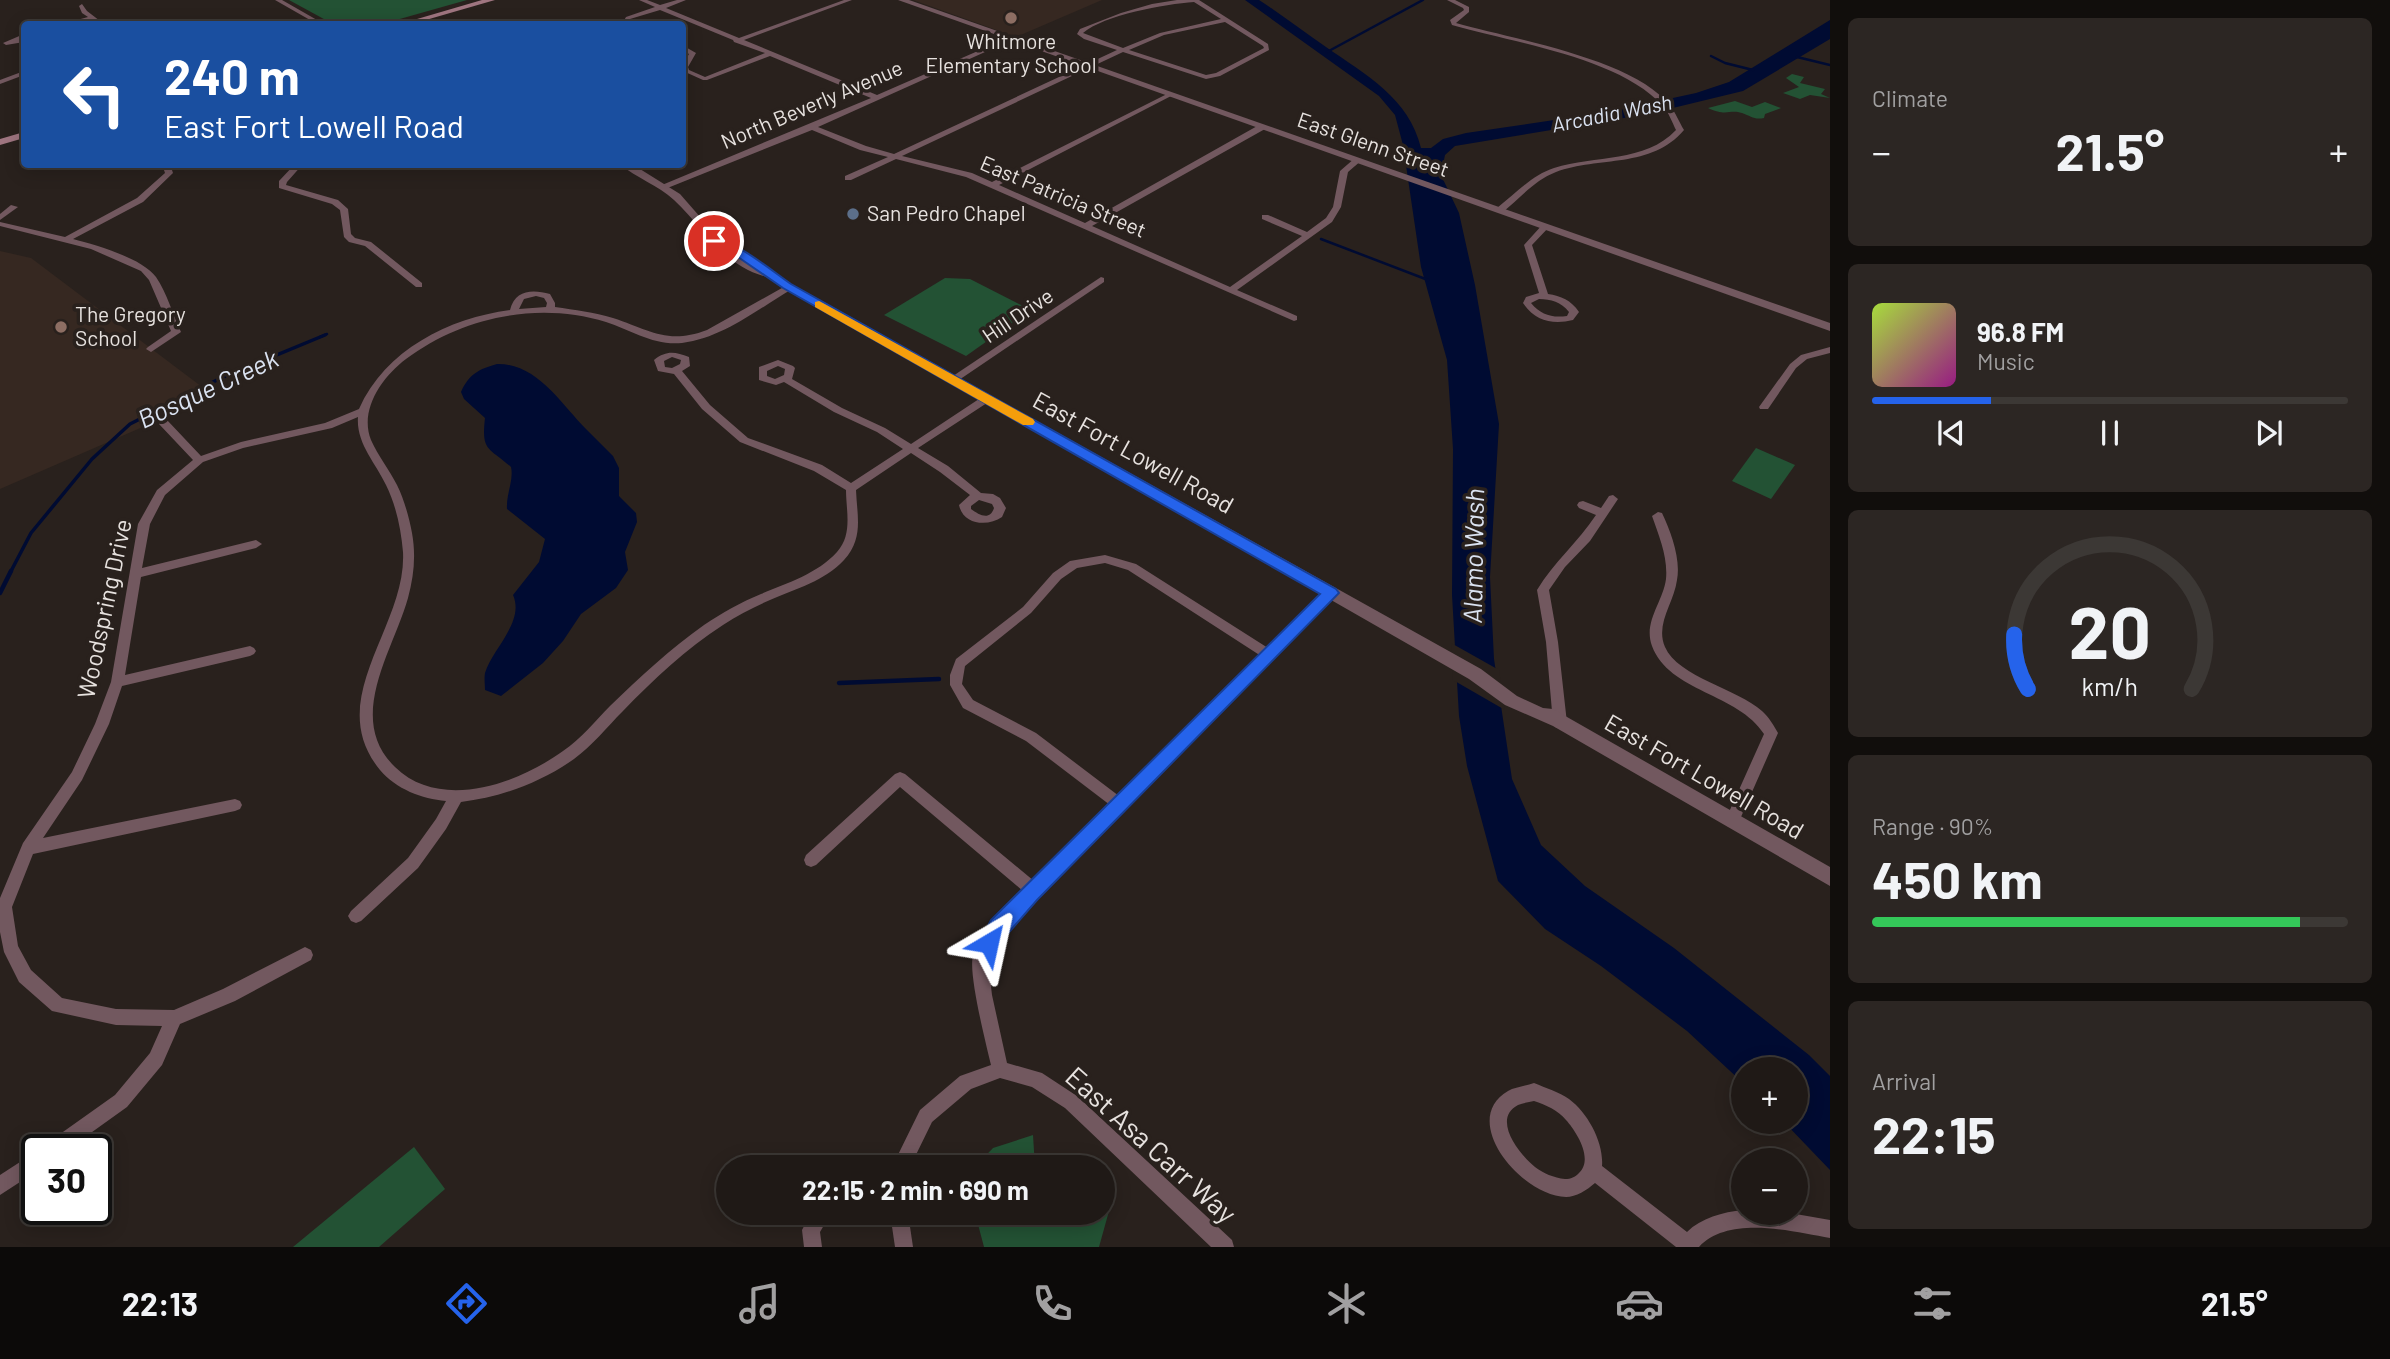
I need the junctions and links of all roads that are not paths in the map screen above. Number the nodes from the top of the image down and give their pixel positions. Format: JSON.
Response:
{"nodes":[{"id":1,"x":278,"y":0,"type":"edge"},
{"id":2,"x":491,"y":0,"type":"edge"},
{"id":3,"x":642,"y":0,"type":"edge"},
{"id":4,"x":683,"y":0,"type":"edge"},
{"id":5,"x":849,"y":0,"type":"edge"},
{"id":6,"x":902,"y":0,"type":"edge"},
{"id":7,"x":1194,"y":0,"type":"edge"},
{"id":8,"x":1450,"y":0,"type":"edge"},
{"id":9,"x":1156,"y":3,"type":"edge"},
{"id":10,"x":82,"y":6,"type":"dead end"},
{"id":11,"x":660,"y":8,"type":"junction"},
{"id":12,"x":92,"y":18,"type":"junction"},
{"id":13,"x":1224,"y":20,"type":"junction"},
{"id":14,"x":80,"y":21,"type":"edge"},
{"id":15,"x":96,"y":21,"type":"edge"},
{"id":16,"x":316,"y":21,"type":"edge"},
{"id":17,"x":420,"y":21,"type":"edge"},
{"id":18,"x":626,"y":21,"type":"edge"},
{"id":19,"x":1080,"y":34,"type":"joint"},
{"id":20,"x":1012,"y":38,"type":"junction"},
{"id":21,"x":736,"y":41,"type":"junction"},
{"id":22,"x":686,"y":49,"type":"edge"},
{"id":23,"x":1121,"y":50,"type":"junction"},
{"id":24,"x":769,"y":54,"type":"junction"},
{"id":25,"x":686,"y":64,"type":"edge"},
{"id":26,"x":1087,"y":65,"type":"junction"},
{"id":27,"x":686,"y":68,"type":"edge"},
{"id":28,"x":21,"y":74,"type":"edge"},
{"id":29,"x":0,"y":82,"type":"edge"},
{"id":30,"x":1171,"y":94,"type":"junction"},
{"id":31,"x":875,"y":97,"type":"junction"},
{"id":32,"x":811,"y":127,"type":"junction"},
{"id":33,"x":1262,"y":127,"type":"junction"},
{"id":34,"x":21,"y":136,"type":"edge"},
{"id":35,"x":0,"y":142,"type":"edge"},
{"id":36,"x":894,"y":155,"type":"junction"},
{"id":37,"x":1358,"y":160,"type":"junction"},
{"id":38,"x":167,"y":168,"type":"edge"},
{"id":39,"x":296,"y":168,"type":"edge"},
{"id":40,"x":631,"y":168,"type":"edge"},
{"id":41,"x":848,"y":178,"type":"dead end"},
{"id":42,"x":993,"y":185,"type":"junction"},
{"id":43,"x":665,"y":187,"type":"junction"},
{"id":44,"x":14,"y":207,"type":"dead end"},
{"id":45,"x":1500,"y":210,"type":"junction"},
{"id":46,"x":0,"y":218,"type":"edge"},
{"id":47,"x":1265,"y":218,"type":"dead end"},
{"id":48,"x":0,"y":224,"type":"edge"},
{"id":49,"x":1086,"y":226,"type":"junction"},
{"id":50,"x":1546,"y":226,"type":"junction"},
{"id":51,"x":1307,"y":234,"type":"junction"},
{"id":52,"x":64,"y":241,"type":"junction"},
{"id":53,"x":1101,"y":280,"type":"dead end"},
{"id":54,"x":419,"y":285,"type":"dead end"},
{"id":55,"x":789,"y":287,"type":"junction"},
{"id":56,"x":1232,"y":289,"type":"junction"},
{"id":57,"x":1544,"y":296,"type":"dead end"},
{"id":58,"x":550,"y":310,"type":"junction"},
{"id":59,"x":514,"y":312,"type":"junction"},
{"id":60,"x":1294,"y":318,"type":"dead end"},
{"id":61,"x":1830,"y":327,"type":"edge"},
{"id":62,"x":151,"y":349,"type":"dead end"},
{"id":63,"x":1830,"y":350,"type":"edge"},
{"id":64,"x":676,"y":370,"type":"dead end"},
{"id":65,"x":785,"y":379,"type":"dead end"},
{"id":66,"x":953,"y":380,"type":"junction"},
{"id":67,"x":986,"y":398,"type":"junction"},
{"id":68,"x":1764,"y":407,"type":"dead end"},
{"id":69,"x":360,"y":412,"type":"junction"},
{"id":70,"x":163,"y":422,"type":"dead end"},
{"id":71,"x":912,"y":449,"type":"junction"},
{"id":72,"x":200,"y":460,"type":"junction"},
{"id":73,"x":851,"y":488,"type":"junction"},
{"id":74,"x":978,"y":496,"type":"dead end"},
{"id":75,"x":1613,"y":499,"type":"dead end"},
{"id":76,"x":1583,"y":505,"type":"dead end"},
{"id":77,"x":1603,"y":514,"type":"junction"},
{"id":78,"x":1658,"y":516,"type":"dead end"},
{"id":79,"x":256,"y":544,"type":"dead end"},
{"id":80,"x":136,"y":574,"type":"junction"},
{"id":81,"x":1331,"y":593,"type":"junction"},
{"id":82,"x":250,"y":651,"type":"dead end"},
{"id":83,"x":1268,"y":654,"type":"junction"},
{"id":84,"x":117,"y":682,"type":"junction"},
{"id":85,"x":1556,"y":721,"type":"junction"},
{"id":86,"x":456,"y":797,"type":"junction"},
{"id":87,"x":1119,"y":804,"type":"junction"},
{"id":88,"x":235,"y":805,"type":"dead end"},
{"id":89,"x":1732,"y":821,"type":"junction"},
{"id":90,"x":28,"y":848,"type":"junction"},
{"id":91,"x":811,"y":860,"type":"dead end"},
{"id":92,"x":1830,"y":877,"type":"edge"},
{"id":93,"x":1033,"y":890,"type":"junction"},
{"id":94,"x":356,"y":916,"type":"dead end"},
{"id":95,"x":305,"y":955,"type":"dead end"},
{"id":96,"x":174,"y":1018,"type":"junction"},
{"id":97,"x":1000,"y":1070,"type":"junction"},
{"id":98,"x":75,"y":1134,"type":"edge"},
{"id":99,"x":907,"y":1155,"type":"edge"},
{"id":100,"x":1592,"y":1170,"type":"junction"},
{"id":101,"x":21,"y":1171,"type":"edge"},
{"id":102,"x":0,"y":1186,"type":"edge"},
{"id":103,"x":814,"y":1225,"type":"edge"},
{"id":104,"x":901,"y":1225,"type":"edge"},
{"id":105,"x":1830,"y":1229,"type":"edge"},
{"id":106,"x":1687,"y":1246,"type":"edge"},
{"id":107,"x":813,"y":1247,"type":"edge"},
{"id":108,"x":904,"y":1247,"type":"edge"},
{"id":109,"x":1226,"y":1247,"type":"edge"}],
"edges":[{"from":1,"to":16,"type":"street"},
{"from":2,"to":17,"type":"main road"},
{"from":3,"to":11,"type":"street"},
{"from":4,"to":11,"type":"street"},
{"from":5,"to":21,"type":"street"},
{"from":6,"to":20,"type":"street","name":"East Glenn Street"},
{"from":7,"to":9,"type":"street"},
{"from":7,"to":13,"type":"street"},
{"from":8,"to":45,"type":"street"},
{"from":9,"to":19,"type":"street"},
{"from":10,"to":12,"type":"street"},
{"from":11,"to":18,"type":"street"},
{"from":11,"to":21,"type":"street"},
{"from":12,"to":14,"type":"street"},
{"from":12,"to":15,"type":"street"},
{"from":13,"to":23,"type":"street"},
{"from":13,"to":23,"type":"street"},
{"from":19,"to":23,"type":"street"},
{"from":20,"to":26,"type":"street","name":"East Glenn Street"},
{"from":20,"to":31,"type":"street","name":"North Beverly Avenue"},
{"from":21,"to":24,"type":"street"},
{"from":22,"to":25,"type":"street"},
{"from":23,"to":26,"type":"street"},
{"from":24,"to":27,"type":"street"},
{"from":24,"to":31,"type":"street"},
{"from":26,"to":30,"type":"street","name":"East Glenn Street"},
{"from":26,"to":36,"type":"street"},
{"from":28,"to":29,"type":"street"},
{"from":30,"to":33,"type":"street","name":"East Glenn Street"},
{"from":30,"to":42,"type":"street"},
{"from":31,"to":32,"type":"street","name":"North Beverly Avenue"},
{"from":32,"to":36,"type":"street","name":"East Patricia Street"},
{"from":32,"to":43,"type":"street","name":"North Beverly Avenue"},
{"from":33,"to":37,"type":"street","name":"East Glenn Street"},
{"from":33,"to":49,"type":"street"},
{"from":34,"to":35,"type":"main road"},
{"from":36,"to":41,"type":"street"},
{"from":36,"to":42,"type":"street","name":"East Patricia Street"},
{"from":37,"to":45,"type":"street","name":"East Glenn Street"},
{"from":37,"to":51,"type":"street"},
{"from":38,"to":52,"type":"street"},
{"from":39,"to":54,"type":"street"},
{"from":40,"to":43,"type":"street","name":"East Fort Lowell Road"},
{"from":42,"to":49,"type":"street","name":"East Patricia Street"},
{"from":43,"to":55,"type":"street","name":"East Fort Lowell Road"},
{"from":44,"to":46,"type":"street"},
{"from":45,"to":50,"type":"street","name":"East Glenn Street"},
{"from":47,"to":51,"type":"street"},
{"from":48,"to":52,"type":"street"},
{"from":49,"to":56,"type":"street","name":"East Patricia Street"},
{"from":50,"to":57,"type":"street"},
{"from":50,"to":61,"type":"street","name":"East Glenn Street"},
{"from":51,"to":56,"type":"street"},
{"from":52,"to":62,"type":"street"},
{"from":53,"to":66,"type":"street","name":"Hill Drive"},
{"from":55,"to":58,"type":"street"},
{"from":55,"to":66,"type":"street","name":"East Fort Lowell Road"},
{"from":56,"to":60,"type":"street","name":"East Patricia Street"},
{"from":58,"to":59,"type":"street"},
{"from":58,"to":59,"type":"street"},
{"from":59,"to":69,"type":"street"},
{"from":63,"to":68,"type":"street"},
{"from":64,"to":73,"type":"street"},
{"from":65,"to":71,"type":"street"},
{"from":66,"to":67,"type":"street","name":"East Fort Lowell Road"},
{"from":67,"to":71,"type":"street"},
{"from":67,"to":81,"type":"street","name":"East Fort Lowell Road"},
{"from":69,"to":72,"type":"street","name":"Woodspring Drive"},
{"from":69,"to":86,"type":"street"},
{"from":70,"to":72,"type":"street"},
{"from":71,"to":73,"type":"street"},
{"from":71,"to":74,"type":"street"},
{"from":72,"to":80,"type":"street","name":"Woodspring Drive"},
{"from":73,"to":86,"type":"street"},
{"from":75,"to":77,"type":"street"},
{"from":76,"to":77,"type":"street"},
{"from":77,"to":85,"type":"street"},
{"from":78,"to":89,"type":"street"},
{"from":79,"to":80,"type":"street"},
{"from":80,"to":84,"type":"street","name":"Woodspring Drive"},
{"from":81,"to":83,"type":"street"},
{"from":81,"to":85,"type":"street","name":"East Fort Lowell Road"},
{"from":82,"to":84,"type":"street"},
{"from":83,"to":87,"type":"street"},
{"from":83,"to":87,"type":"street"},
{"from":84,"to":90,"type":"street","name":"Woodspring Drive"},
{"from":85,"to":89,"type":"street","name":"East Fort Lowell Road"},
{"from":86,"to":94,"type":"street"},
{"from":87,"to":93,"type":"street"},
{"from":88,"to":90,"type":"street"},
{"from":89,"to":92,"type":"street","name":"East Fort Lowell Road"},
{"from":90,"to":96,"type":"street","name":"Woodspring Drive"},
{"from":91,"to":93,"type":"street"},
{"from":93,"to":97,"type":"street"},
{"from":95,"to":96,"type":"street"},
{"from":96,"to":98,"type":"street"},
{"from":97,"to":99,"type":"street"},
{"from":97,"to":109,"type":"street","name":"East Asa Carr Way"},
{"from":100,"to":100,"type":"street"},
{"from":100,"to":106,"type":"street"},
{"from":101,"to":102,"type":"street"},
{"from":103,"to":107,"type":"street"},
{"from":104,"to":108,"type":"street"},
{"from":105,"to":106,"type":"street"}]}
